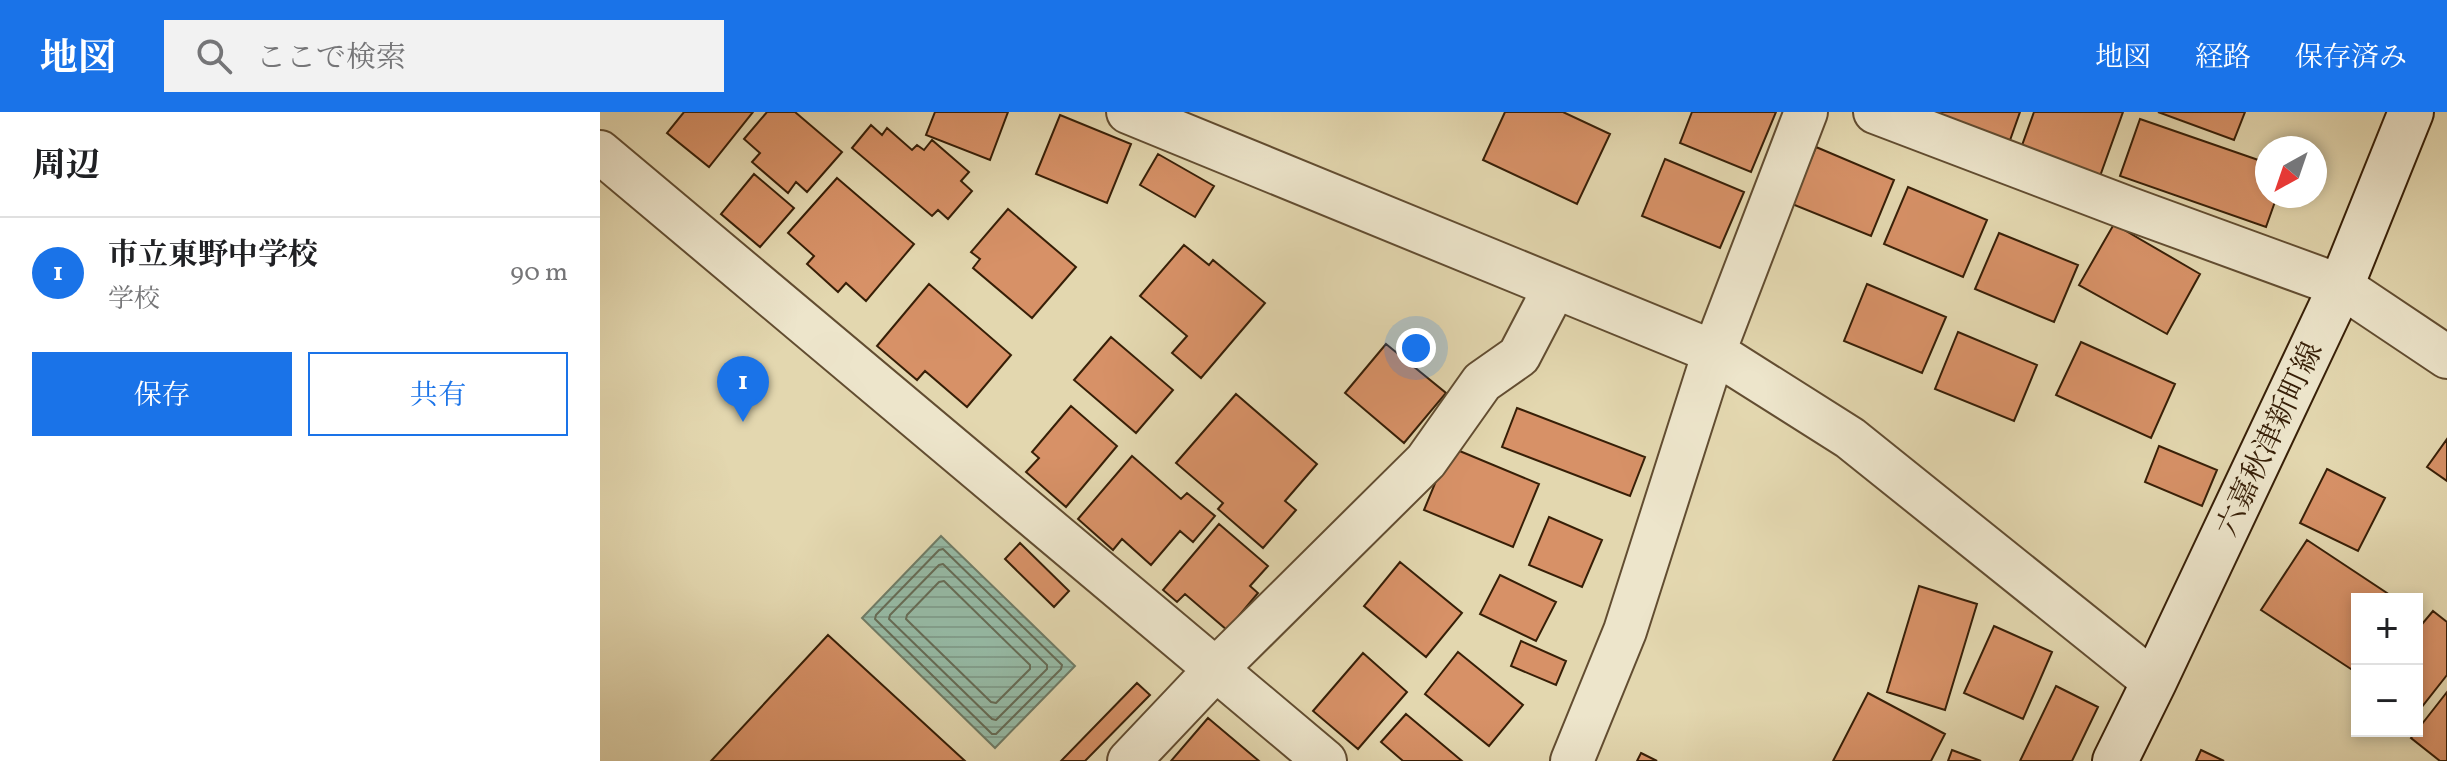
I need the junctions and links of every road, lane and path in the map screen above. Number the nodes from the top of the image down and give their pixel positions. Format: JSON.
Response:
{"nodes":[{"id":1,"x":1128,"y":112,"type":"edge"},
{"id":2,"x":1806,"y":112,"type":"edge"},
{"id":3,"x":1875,"y":112,"type":"edge"},
{"id":4,"x":2411,"y":112,"type":"edge"},
{"id":5,"x":600,"y":152,"type":"edge"},
{"id":6,"x":2341,"y":286,"type":"junction"},
{"id":7,"x":1555,"y":287,"type":"junction"},
{"id":8,"x":1714,"y":352,"type":"junction"},
{"id":9,"x":2447,"y":357,"type":"edge"},
{"id":10,"x":1217,"y":668,"type":"junction"},
{"id":11,"x":2154,"y":682,"type":"junction"},
{"id":12,"x":1129,"y":761,"type":"edge"},
{"id":13,"x":1325,"y":761,"type":"edge"},
{"id":14,"x":1572,"y":761,"type":"edge"},
{"id":15,"x":2115,"y":761,"type":"edge"}],
"edges":[{"from":1,"to":7,"type":"street"},
{"from":2,"to":8,"type":"street"},
{"from":3,"to":6,"type":"street"},
{"from":4,"to":6,"type":"main road","name":"六嘉秋津新町線"},
{"from":5,"to":10,"type":"street"},
{"from":6,"to":9,"type":"street"},
{"from":6,"to":11,"type":"main road","name":"六嘉秋津新町線"},
{"from":7,"to":8,"type":"street"},
{"from":7,"to":10,"type":"street"},
{"from":8,"to":11,"type":"street"},
{"from":8,"to":14,"type":"street"},
{"from":10,"to":12,"type":"street"},
{"from":10,"to":13,"type":"street"},
{"from":11,"to":15,"type":"main road","name":"六嘉秋津新町線"}]}
